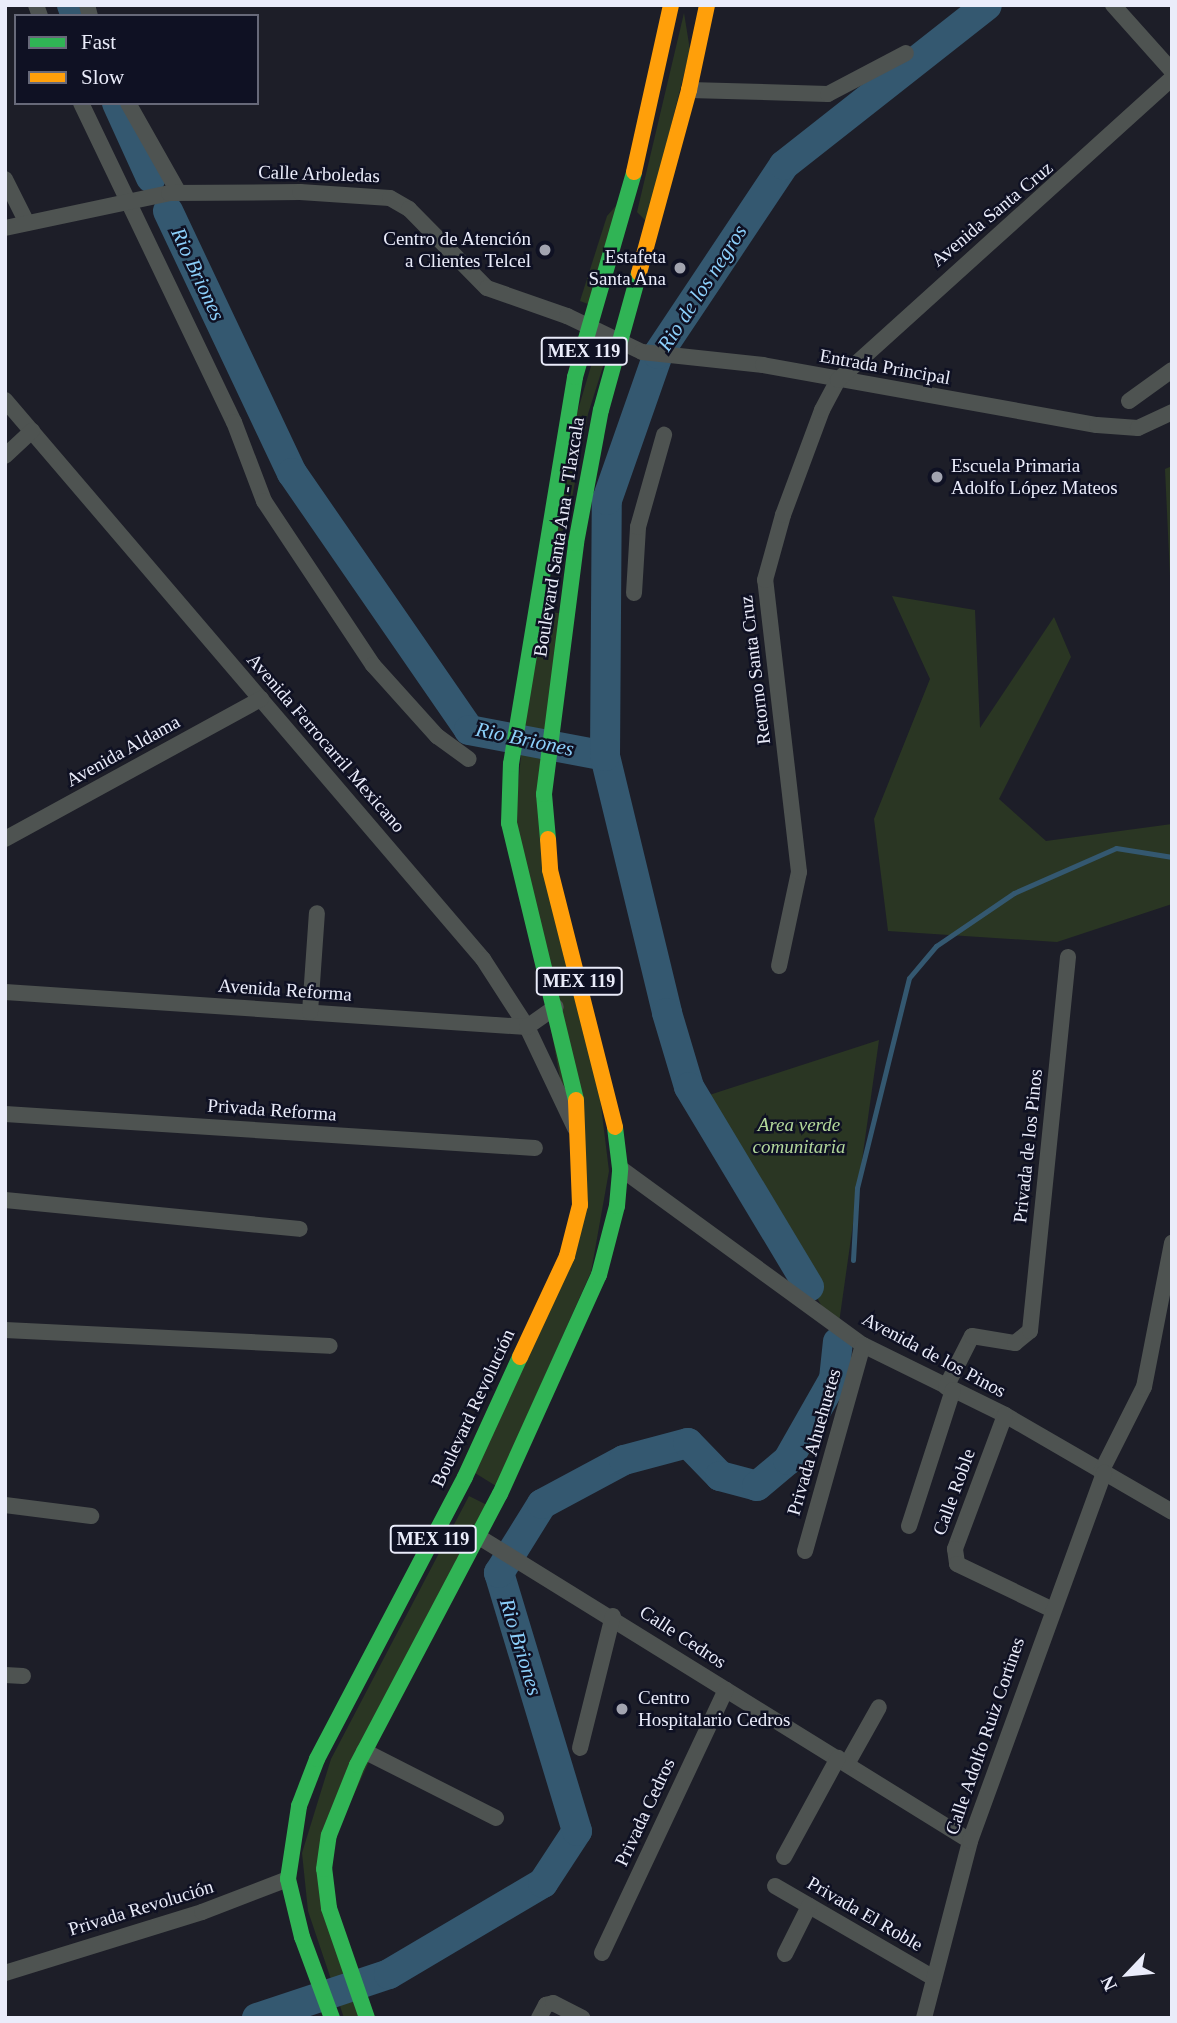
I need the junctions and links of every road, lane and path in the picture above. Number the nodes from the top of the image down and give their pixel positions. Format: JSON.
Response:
{"nodes":[{"id":1,"x":671,"y":5,"type":"edge"},
{"id":2,"x":695,"y":5,"type":"edge"},
{"id":3,"x":707,"y":5,"type":"edge"},
{"id":4,"x":1113,"y":5,"type":"edge"},
{"id":5,"x":906,"y":53,"type":"dead end"},
{"id":6,"x":696,"y":55,"type":"junction"},
{"id":7,"x":1172,"y":71,"type":"edge"},
{"id":8,"x":1172,"y":78,"type":"edge"},
{"id":9,"x":689,"y":90,"type":"junction"},
{"id":10,"x":82,"y":105,"type":"edge"},
{"id":11,"x":129,"y":105,"type":"edge"},
{"id":12,"x":5,"y":179,"type":"edge"},
{"id":13,"x":179,"y":193,"type":"junction"},
{"id":14,"x":127,"y":199,"type":"junction"},
{"id":15,"x":27,"y":223,"type":"junction"},
{"id":16,"x":5,"y":228,"type":"edge"},
{"id":17,"x":592,"y":330,"type":"junction"},
{"id":18,"x":621,"y":342,"type":"junction"},
{"id":19,"x":1172,"y":369,"type":"edge"},
{"id":20,"x":838,"y":380,"type":"junction"},
{"id":21,"x":5,"y":400,"type":"edge"},
{"id":22,"x":1129,"y":401,"type":"dead end"},
{"id":23,"x":1172,"y":412,"type":"edge"},
{"id":24,"x":32,"y":431,"type":"junction"},
{"id":25,"x":664,"y":435,"type":"dead end"},
{"id":26,"x":5,"y":456,"type":"edge"},
{"id":27,"x":546,"y":538,"type":"junction"},
{"id":28,"x":576,"y":543,"type":"junction"},
{"id":29,"x":634,"y":593,"type":"dead end"},
{"id":30,"x":535,"y":609,"type":"junction"},
{"id":31,"x":566,"y":613,"type":"junction"},
{"id":32,"x":261,"y":699,"type":"junction"},
{"id":33,"x":469,"y":759,"type":"dead end"},
{"id":34,"x":510,"y":790,"type":"joint"},
{"id":35,"x":544,"y":794,"type":"joint"},
{"id":36,"x":5,"y":839,"type":"edge"},
{"id":37,"x":317,"y":913,"type":"dead end"},
{"id":38,"x":1068,"y":957,"type":"dead end"},
{"id":39,"x":779,"y":966,"type":"dead end"},
{"id":40,"x":5,"y":992,"type":"edge"},
{"id":41,"x":556,"y":1007,"type":"junction"},
{"id":42,"x":310,"y":1012,"type":"junction"},
{"id":43,"x":527,"y":1027,"type":"junction"},
{"id":44,"x":5,"y":1114,"type":"edge"},
{"id":45,"x":580,"y":1137,"type":"junction"},
{"id":46,"x":535,"y":1148,"type":"dead end"},
{"id":47,"x":620,"y":1168,"type":"junction"},
{"id":48,"x":5,"y":1200,"type":"edge"},
{"id":49,"x":300,"y":1229,"type":"dead end"},
{"id":50,"x":1172,"y":1243,"type":"edge"},
{"id":51,"x":5,"y":1329,"type":"edge"},
{"id":52,"x":863,"y":1345,"type":"junction"},
{"id":53,"x":330,"y":1346,"type":"dead end"},
{"id":54,"x":949,"y":1388,"type":"junction"},
{"id":55,"x":1005,"y":1415,"type":"junction"},
{"id":56,"x":1102,"y":1472,"type":"junction"},
{"id":57,"x":482,"y":1485,"type":"junction"},
{"id":58,"x":1172,"y":1493,"type":"edge"},
{"id":59,"x":5,"y":1505,"type":"edge"},
{"id":60,"x":1166,"y":1509,"type":"edge"},
{"id":61,"x":91,"y":1516,"type":"dead end"},
{"id":62,"x":909,"y":1526,"type":"dead end"},
{"id":63,"x":479,"y":1537,"type":"junction"},
{"id":64,"x":805,"y":1551,"type":"dead end"},
{"id":65,"x":1051,"y":1609,"type":"junction"},
{"id":66,"x":613,"y":1616,"type":"junction"},
{"id":67,"x":5,"y":1675,"type":"edge"},
{"id":68,"x":23,"y":1676,"type":"dead end"},
{"id":69,"x":726,"y":1690,"type":"junction"},
{"id":70,"x":879,"y":1707,"type":"dead end"},
{"id":71,"x":580,"y":1748,"type":"dead end"},
{"id":72,"x":364,"y":1751,"type":"junction"},
{"id":73,"x":842,"y":1761,"type":"junction"},
{"id":74,"x":496,"y":1818,"type":"dead end"},
{"id":75,"x":970,"y":1841,"type":"junction"},
{"id":76,"x":784,"y":1857,"type":"dead end"},
{"id":77,"x":288,"y":1879,"type":"junction"},
{"id":78,"x":775,"y":1886,"type":"dead end"},
{"id":79,"x":809,"y":1906,"type":"junction"},
{"id":80,"x":602,"y":1953,"type":"dead end"},
{"id":81,"x":785,"y":1954,"type":"dead end"},
{"id":82,"x":5,"y":1973,"type":"edge"},
{"id":83,"x":934,"y":1978,"type":"junction"},
{"id":84,"x":332,"y":2018,"type":"edge"},
{"id":85,"x":367,"y":2018,"type":"edge"},
{"id":86,"x":539,"y":2018,"type":"edge"},
{"id":87,"x":582,"y":2018,"type":"edge"},
{"id":88,"x":923,"y":2018,"type":"edge"}],
"edges":[{"from":1,"to":17,"type":"main road","name":"Boulevard Santa Ana - Tlaxcala","number":"MEX 119"},
{"from":2,"to":6,"type":"main road"},
{"from":3,"to":6,"type":"main road","name":"Boulevard Santa Ana - Tlaxcala","number":"MEX 119"},
{"from":4,"to":7,"type":"street"},
{"from":5,"to":9,"type":"street"},
{"from":6,"to":9,"type":"main road","name":"Boulevard Santa Ana - Tlaxcala","number":"MEX 119"},
{"from":8,"to":20,"type":"street","name":"Avenida Santa Cruz"},
{"from":9,"to":18,"type":"main road","name":"Boulevard Santa Ana - Tlaxcala","number":"MEX 119"},
{"from":10,"to":14,"type":"street"},
{"from":11,"to":13,"type":"street"},
{"from":12,"to":15,"type":"street"},
{"from":13,"to":14,"type":"street","name":"Calle Arboledas"},
{"from":13,"to":17,"type":"street","name":"Calle Arboledas"},
{"from":14,"to":15,"type":"street","name":"Calle Arboledas"},
{"from":14,"to":33,"type":"street"},
{"from":15,"to":16,"type":"street","name":"Calle Arboledas"},
{"from":17,"to":18,"type":"street","name":"Entrada Principal"},
{"from":17,"to":27,"type":"main road","name":"Boulevard Santa Ana - Tlaxcala","number":"MEX 119"},
{"from":18,"to":20,"type":"street","name":"Entrada Principal"},
{"from":18,"to":28,"type":"main road","name":"Boulevard Santa Ana - Tlaxcala","number":"MEX 119"},
{"from":19,"to":22,"type":"street"},
{"from":20,"to":23,"type":"street","name":"Entrada Principal"},
{"from":20,"to":39,"type":"street","name":"Retorno Santa Cruz"},
{"from":21,"to":24,"type":"street","name":"Avenida Ferrocarril Mexicano"},
{"from":24,"to":26,"type":"street"},
{"from":24,"to":32,"type":"street","name":"Avenida Ferrocarril Mexicano"},
{"from":25,"to":29,"type":"street"},
{"from":27,"to":28,"type":"main road"},
{"from":27,"to":30,"type":"main road","name":"Boulevard Santa Ana - Tlaxcala","number":"MEX 119"},
{"from":28,"to":31,"type":"main road","name":"Boulevard Santa Ana - Tlaxcala","number":"MEX 119"},
{"from":30,"to":31,"type":"main road"},
{"from":30,"to":34,"type":"main road","name":"Boulevard Santa Ana - Tlaxcala","number":"MEX 119"},
{"from":31,"to":35,"type":"main road","name":"Boulevard Santa Ana - Tlaxcala","number":"MEX 119"},
{"from":32,"to":36,"type":"street","name":"Avenida Aldama"},
{"from":32,"to":43,"type":"street","name":"Avenida Ferrocarril Mexicano"},
{"from":34,"to":41,"type":"main road","name":"Boulevard Revolución","number":"MEX 119"},
{"from":35,"to":47,"type":"main road","name":"Boulevard Revolución","number":"MEX 119"},
{"from":37,"to":42,"type":"street"},
{"from":38,"to":54,"type":"street","name":"Privada de los Pinos"},
{"from":40,"to":42,"type":"street","name":"Avenida Reforma"},
{"from":41,"to":43,"type":"street"},
{"from":41,"to":45,"type":"main road","name":"Boulevard Revolución","number":"MEX 119"},
{"from":42,"to":43,"type":"street","name":"Avenida Reforma"},
{"from":43,"to":45,"type":"street","name":"Avenida Ferrocarril Mexicano"},
{"from":44,"to":46,"type":"street","name":"Privada Reforma"},
{"from":45,"to":57,"type":"main road","name":"Boulevard Revolución","number":"MEX 119"},
{"from":47,"to":52,"type":"street","name":"Avenida de los Pinos"},
{"from":47,"to":57,"type":"main road","name":"Boulevard Revolución","number":"MEX 119"},
{"from":48,"to":49,"type":"street"},
{"from":50,"to":56,"type":"street","name":"Calle Adolfo Ruiz Cortines"},
{"from":51,"to":53,"type":"street"},
{"from":52,"to":54,"type":"street","name":"Avenida de los Pinos"},
{"from":52,"to":64,"type":"street","name":"Privada Ahuehuetes"},
{"from":54,"to":55,"type":"street","name":"Avenida de los Pinos"},
{"from":54,"to":62,"type":"street"},
{"from":55,"to":56,"type":"street","name":"Avenida de los Pinos"},
{"from":55,"to":65,"type":"street","name":"Calle Roble"},
{"from":56,"to":60,"type":"street","name":"Avenida de los Pinos"},
{"from":56,"to":65,"type":"street","name":"Calle Adolfo Ruiz Cortines"},
{"from":57,"to":63,"type":"main road","name":"Boulevard Revolución","number":"MEX 119"},
{"from":57,"to":77,"type":"main road","name":"Boulevard Revolución","number":"MEX 119"},
{"from":58,"to":60,"type":"street"},
{"from":59,"to":61,"type":"street"},
{"from":63,"to":66,"type":"street","name":"Calle Cedros"},
{"from":63,"to":72,"type":"main road","name":"Boulevard Revolución","number":"MEX 119"},
{"from":65,"to":75,"type":"street","name":"Calle Adolfo Ruiz Cortines"},
{"from":66,"to":69,"type":"street","name":"Calle Cedros"},
{"from":66,"to":71,"type":"street"},
{"from":67,"to":68,"type":"street"},
{"from":69,"to":73,"type":"street","name":"Calle Cedros"},
{"from":69,"to":80,"type":"street","name":"Privada Cedros"},
{"from":70,"to":73,"type":"street"},
{"from":72,"to":74,"type":"street"},
{"from":72,"to":85,"type":"main road","name":"Boulevard Revolución","number":"MEX 119"},
{"from":73,"to":75,"type":"street","name":"Calle Cedros"},
{"from":73,"to":76,"type":"street"},
{"from":75,"to":83,"type":"street","name":"Calle Adolfo Ruiz Cortines"},
{"from":77,"to":82,"type":"street","name":"Privada Revolución"},
{"from":77,"to":84,"type":"main road","name":"Boulevard Revolución","number":"MEX 119"},
{"from":78,"to":79,"type":"street","name":"Privada El Roble"},
{"from":79,"to":81,"type":"street"},
{"from":79,"to":83,"type":"street","name":"Privada El Roble"},
{"from":83,"to":88,"type":"street","name":"Calle Adolfo Ruiz Cortines"},
{"from":86,"to":87,"type":"street"}]}
